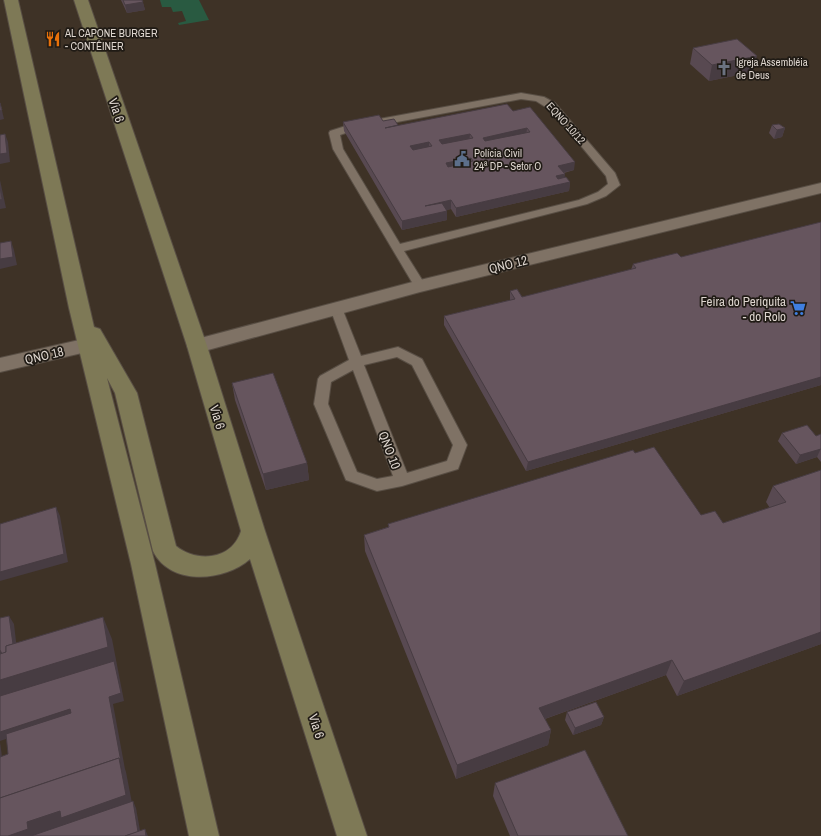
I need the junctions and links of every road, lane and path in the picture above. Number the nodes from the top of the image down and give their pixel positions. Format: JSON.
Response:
{"nodes":[{"id":1,"x":11,"y":0,"type":"edge"},
{"id":2,"x":70,"y":0,"type":"edge"},
{"id":3,"x":81,"y":0,"type":"edge"},
{"id":4,"x":88,"y":20,"type":"junction"},
{"id":5,"x":821,"y":188,"type":"edge"},
{"id":6,"x":397,"y":249,"type":"junction"},
{"id":7,"x":420,"y":286,"type":"junction"},
{"id":8,"x":79,"y":308,"type":"junction"},
{"id":9,"x":336,"y":308,"type":"junction"},
{"id":10,"x":88,"y":344,"type":"junction"},
{"id":11,"x":197,"y":346,"type":"junction"},
{"id":12,"x":356,"y":362,"type":"junction"},
{"id":13,"x":0,"y":365,"type":"edge"},
{"id":14,"x":402,"y":480,"type":"junction"},
{"id":15,"x":253,"y":532,"type":"junction"},
{"id":16,"x":204,"y":836,"type":"edge"},
{"id":17,"x":352,"y":836,"type":"edge"}],
"edges":[{"from":1,"to":8,"type":"main road"},
{"from":2,"to":4,"type":"main road"},
{"from":3,"to":4,"type":"main road","name":"Via 6"},
{"from":4,"to":11,"type":"main road","name":"Via 6"},
{"from":5,"to":7,"type":"street","name":"QNO 12"},
{"from":6,"to":6,"type":"lane","name":"EQNO 10/12"},
{"from":6,"to":7,"type":"lane"},
{"from":7,"to":9,"type":"street","name":"QNO 12"},
{"from":8,"to":10,"type":"main road"},
{"from":8,"to":15,"type":"main road"},
{"from":9,"to":11,"type":"street","name":"QNO 12"},
{"from":9,"to":12,"type":"lane","name":"QNO 10"},
{"from":10,"to":13,"type":"street","name":"QNO 18"},
{"from":10,"to":16,"type":"main road"},
{"from":11,"to":15,"type":"main road","name":"Via 6"},
{"from":12,"to":14,"type":"lane","name":"QNO 10"},
{"from":12,"to":14,"type":"lane"},
{"from":12,"to":14,"type":"lane","name":"QNO 10"},
{"from":15,"to":17,"type":"main road","name":"Via 6"}]}
